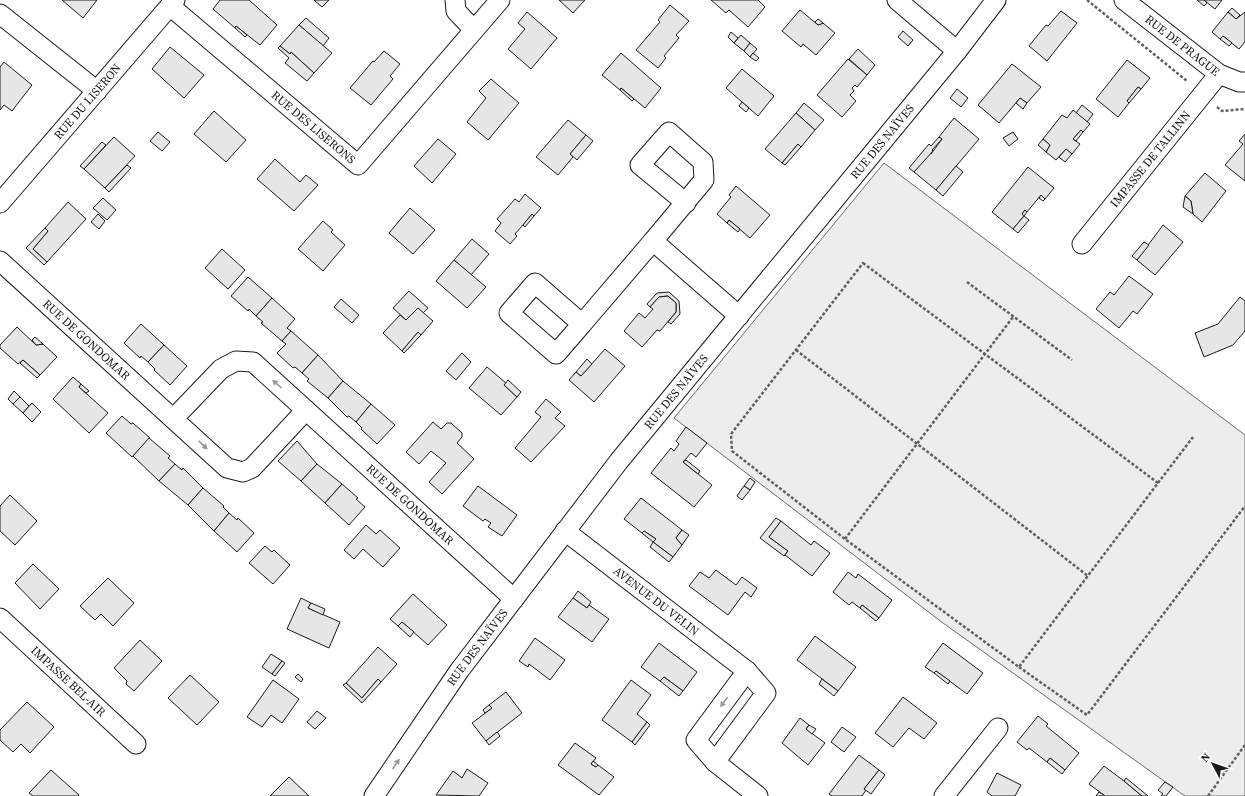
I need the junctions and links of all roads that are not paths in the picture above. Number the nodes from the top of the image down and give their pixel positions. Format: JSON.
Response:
{"nodes":[{"id":1,"x":455,"y":0,"type":"edge"},
{"id":2,"x":500,"y":0,"type":"edge"},
{"id":3,"x":897,"y":0,"type":"edge"},
{"id":4,"x":996,"y":0,"type":"edge"},
{"id":5,"x":1124,"y":0,"type":"edge"},
{"id":6,"x":172,"y":3,"type":"edge"},
{"id":7,"x":0,"y":14,"type":"edge"},
{"id":8,"x":474,"y":30,"type":"junction"},
{"id":9,"x":957,"y":51,"type":"junction"},
{"id":10,"x":1219,"y":74,"type":"junction"},
{"id":11,"x":1245,"y":82,"type":"edge"},
{"id":12,"x":97,"y":91,"type":"junction"},
{"id":13,"x":0,"y":203,"type":"edge"},
{"id":14,"x":686,"y":203,"type":"dead end"},
{"id":15,"x":653,"y":241,"type":"junction"},
{"id":16,"x":1082,"y":244,"type":"dead end"},
{"id":17,"x":0,"y":261,"type":"edge"},
{"id":18,"x":739,"y":316,"type":"junction"},
{"id":19,"x":582,"y":324,"type":"dead end"},
{"id":20,"x":306,"y":410,"type":"junction"},
{"id":21,"x":174,"y":418,"type":"junction"},
{"id":22,"x":565,"y":531,"type":"junction"},
{"id":23,"x":514,"y":599,"type":"junction"},
{"id":24,"x":0,"y":618,"type":"edge"},
{"id":25,"x":747,"y":671,"type":"junction"},
{"id":26,"x":998,"y":728,"type":"dead end"},
{"id":27,"x":136,"y":744,"type":"dead end"},
{"id":28,"x":715,"y":762,"type":"junction"},
{"id":29,"x":374,"y":796,"type":"edge"},
{"id":30,"x":758,"y":796,"type":"edge"},
{"id":31,"x":944,"y":796,"type":"edge"}],
"edges":[{"from":1,"to":8,"type":"street"},
{"from":2,"to":8,"type":"street","name":"RUE DES LISERONS"},
{"from":3,"to":9,"type":"street"},
{"from":4,"to":9,"type":"street","name":"RUE DES NAÏVES"},
{"from":5,"to":10,"type":"street","name":"RUE DE PRAGUE"},
{"from":6,"to":8,"type":"street","name":"RUE DES LISERONS"},
{"from":6,"to":12,"type":"street","name":"RUE DU LISERON"},
{"from":7,"to":12,"type":"street"},
{"from":9,"to":18,"type":"street","name":"RUE DES NAÏVES"},
{"from":10,"to":11,"type":"street","name":"RUE DE PRAGUE"},
{"from":10,"to":16,"type":"street","name":"IMPASSE DE TALLINN"},
{"from":12,"to":13,"type":"street","name":"RUE DU LISERON"},
{"from":14,"to":15,"type":"street"},
{"from":15,"to":18,"type":"street"},
{"from":15,"to":19,"type":"street"},
{"from":17,"to":21,"type":"street","name":"RUE DE GONDOMAR"},
{"from":18,"to":22,"type":"street","name":"RUE DES NAÏVES"},
{"from":20,"to":21,"type":"street","name":"RUE DE GONDOMAR","one_way":true},
{"from":21,"to":20,"type":"street","name":"RUE DE GONDOMAR","one_way":true},
{"from":20,"to":23,"type":"street","name":"RUE DE GONDOMAR"},
{"from":22,"to":23,"type":"street","name":"RUE DES NAÏVES"},
{"from":22,"to":25,"type":"street","name":"AVENUE DU VELIN"},
{"from":29,"to":23,"type":"street","name":"RUE DES NAÏVES","one_way":true},
{"from":24,"to":27,"type":"street","name":"IMPASSE BEL-AIR"},
{"from":25,"to":28,"type":"street","one_way":true},
{"from":25,"to":28,"type":"street","name":"AVENUE DU VELIN"},
{"from":26,"to":31,"type":"street"},
{"from":28,"to":30,"type":"street"}]}
